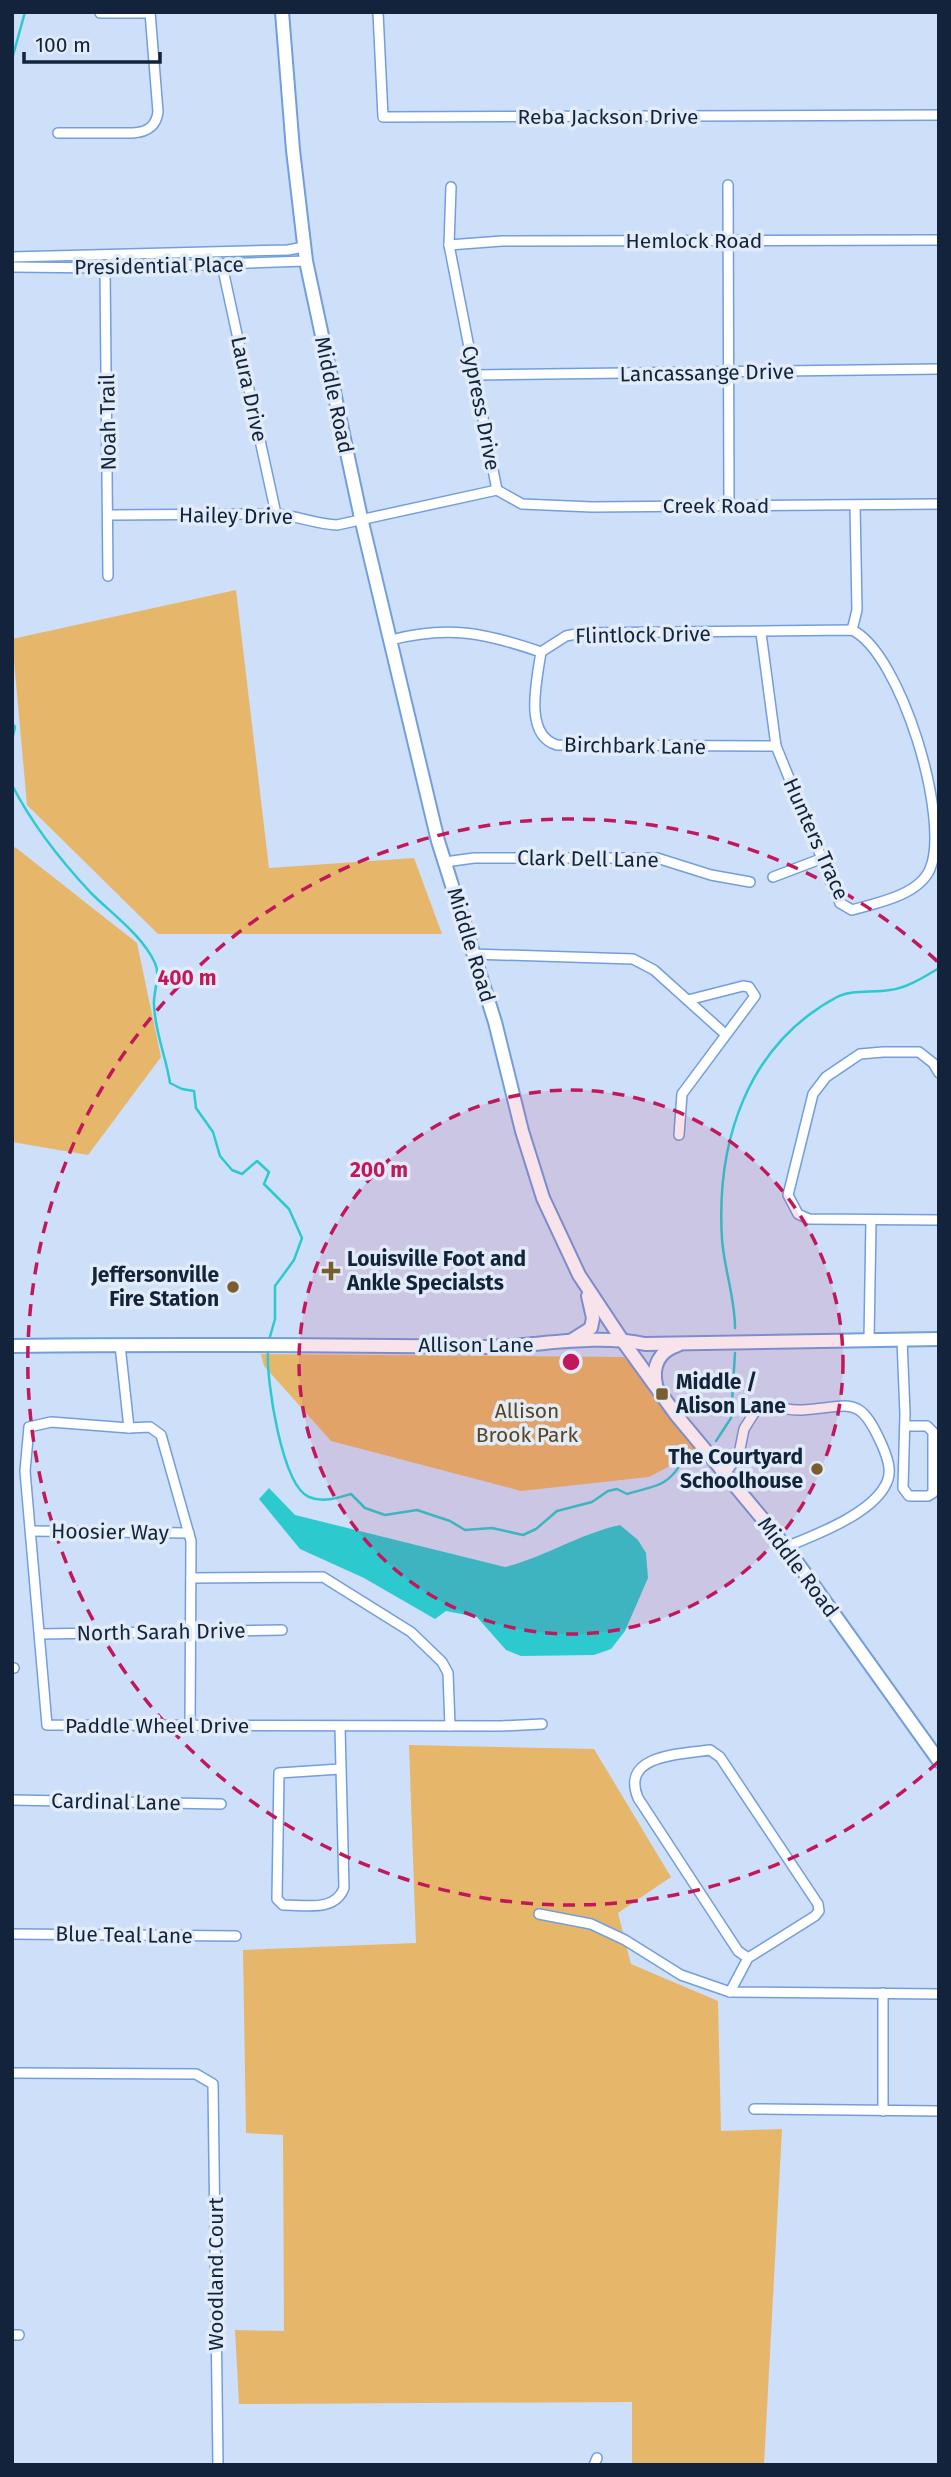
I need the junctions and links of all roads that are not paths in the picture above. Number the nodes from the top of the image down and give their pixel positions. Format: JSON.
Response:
{"nodes":[{"id":1,"x":150,"y":12,"type":"edge"},
{"id":2,"x":282,"y":12,"type":"edge"},
{"id":3,"x":378,"y":12,"type":"edge"},
{"id":4,"x":100,"y":13,"type":"edge"},
{"id":5,"x":939,"y":116,"type":"edge"},
{"id":6,"x":58,"y":133,"type":"dead end"},
{"id":7,"x":728,"y":185,"type":"dead end"},
{"id":8,"x":451,"y":187,"type":"dead end"},
{"id":9,"x":939,"y":240,"type":"edge"},
{"id":10,"x":728,"y":241,"type":"junction"},
{"id":11,"x":449,"y":245,"type":"junction"},
{"id":12,"x":304,"y":247,"type":"junction"},
{"id":13,"x":12,"y":257,"type":"edge"},
{"id":14,"x":306,"y":261,"type":"junction"},
{"id":15,"x":222,"y":265,"type":"junction"},
{"id":16,"x":12,"y":267,"type":"edge"},
{"id":17,"x":105,"y":268,"type":"junction"},
{"id":18,"x":939,"y":369,"type":"edge"},
{"id":19,"x":728,"y":373,"type":"junction"},
{"id":20,"x":475,"y":375,"type":"junction"},
{"id":21,"x":497,"y":490,"type":"junction"},
{"id":22,"x":939,"y":504,"type":"edge"},
{"id":23,"x":729,"y":506,"type":"junction"},
{"id":24,"x":855,"y":506,"type":"junction"},
{"id":25,"x":276,"y":514,"type":"junction"},
{"id":26,"x":110,"y":515,"type":"junction"},
{"id":27,"x":360,"y":518,"type":"junction"},
{"id":28,"x":108,"y":576,"type":"dead end"},
{"id":29,"x":852,"y":630,"type":"junction"},
{"id":30,"x":761,"y":633,"type":"junction"},
{"id":31,"x":391,"y":640,"type":"junction"},
{"id":32,"x":541,"y":652,"type":"junction"},
{"id":33,"x":776,"y":746,"type":"junction"},
{"id":34,"x":823,"y":858,"type":"junction"},
{"id":35,"x":445,"y":862,"type":"junction"},
{"id":36,"x":773,"y":877,"type":"dead end"},
{"id":37,"x":750,"y":882,"type":"dead end"},
{"id":38,"x":472,"y":954,"type":"junction"},
{"id":39,"x":688,"y":1000,"type":"junction"},
{"id":40,"x":724,"y":1033,"type":"junction"},
{"id":41,"x":939,"y":1073,"type":"edge"},
{"id":42,"x":679,"y":1135,"type":"dead end"},
{"id":43,"x":939,"y":1220,"type":"edge"},
{"id":44,"x":871,"y":1221,"type":"junction"},
{"id":45,"x":585,"y":1286,"type":"junction"},
{"id":46,"x":902,"y":1339,"type":"junction"},
{"id":47,"x":939,"y":1339,"type":"edge"},
{"id":48,"x":622,"y":1340,"type":"junction"},
{"id":49,"x":869,"y":1340,"type":"junction"},
{"id":50,"x":568,"y":1342,"type":"junction"},
{"id":51,"x":690,"y":1343,"type":"junction"},
{"id":52,"x":120,"y":1345,"type":"junction"},
{"id":53,"x":12,"y":1346,"type":"edge"},
{"id":54,"x":659,"y":1391,"type":"junction"},
{"id":55,"x":905,"y":1426,"type":"junction"},
{"id":56,"x":129,"y":1428,"type":"junction"},
{"id":57,"x":725,"y":1474,"type":"junction"},
{"id":58,"x":31,"y":1531,"type":"junction"},
{"id":59,"x":189,"y":1533,"type":"junction"},
{"id":60,"x":786,"y":1548,"type":"junction"},
{"id":61,"x":191,"y":1578,"type":"junction"},
{"id":62,"x":282,"y":1630,"type":"dead end"},
{"id":63,"x":191,"y":1631,"type":"junction"},
{"id":64,"x":40,"y":1634,"type":"junction"},
{"id":65,"x":542,"y":1724,"type":"dead end"},
{"id":66,"x":190,"y":1726,"type":"junction"},
{"id":67,"x":450,"y":1726,"type":"junction"},
{"id":68,"x":340,"y":1727,"type":"junction"},
{"id":69,"x":939,"y":1761,"type":"edge"},
{"id":70,"x":340,"y":1769,"type":"junction"},
{"id":71,"x":12,"y":1800,"type":"edge"},
{"id":72,"x":221,"y":1804,"type":"dead end"},
{"id":73,"x":539,"y":1914,"type":"dead end"},
{"id":74,"x":12,"y":1934,"type":"edge"},
{"id":75,"x":236,"y":1936,"type":"dead end"},
{"id":76,"x":748,"y":1958,"type":"junction"},
{"id":77,"x":730,"y":1992,"type":"junction"},
{"id":78,"x":883,"y":1993,"type":"junction"},
{"id":79,"x":939,"y":1994,"type":"edge"},
{"id":80,"x":12,"y":2073,"type":"edge"},
{"id":81,"x":754,"y":2109,"type":"dead end"},
{"id":82,"x":883,"y":2111,"type":"junction"},
{"id":83,"x":939,"y":2111,"type":"edge"},
{"id":84,"x":218,"y":2465,"type":"edge"}],
"edges":[{"from":1,"to":4,"type":"street"},
{"from":1,"to":6,"type":"street"},
{"from":2,"to":12,"type":"main road","name":"Middle Road"},
{"from":3,"to":5,"type":"street","name":"Reba Jackson Drive"},
{"from":7,"to":10,"type":"street"},
{"from":8,"to":11,"type":"street","name":"Cypress Drive"},
{"from":9,"to":10,"type":"street","name":"Hemlock Road"},
{"from":10,"to":11,"type":"street","name":"Hemlock Road"},
{"from":10,"to":19,"type":"street"},
{"from":11,"to":20,"type":"street","name":"Cypress Drive"},
{"from":12,"to":13,"type":"street","name":"Presidential Place"},
{"from":12,"to":14,"type":"main road","name":"Middle Road"},
{"from":14,"to":15,"type":"street","name":"Presidential Place"},
{"from":14,"to":27,"type":"main road","name":"Middle Road"},
{"from":15,"to":17,"type":"street","name":"Presidential Place"},
{"from":15,"to":25,"type":"street","name":"Laura Drive"},
{"from":16,"to":17,"type":"street","name":"Presidential Place"},
{"from":17,"to":26,"type":"street","name":"Noah Trail"},
{"from":18,"to":19,"type":"street","name":"Lancassange Drive"},
{"from":19,"to":20,"type":"street","name":"Lancassange Drive"},
{"from":19,"to":23,"type":"street"},
{"from":20,"to":21,"type":"street","name":"Cypress Drive"},
{"from":21,"to":23,"type":"street","name":"Creek Road"},
{"from":21,"to":27,"type":"street","name":"Cypress Drive"},
{"from":22,"to":24,"type":"street","name":"Creek Road"},
{"from":23,"to":24,"type":"street","name":"Creek Road"},
{"from":24,"to":29,"type":"street"},
{"from":25,"to":26,"type":"street","name":"Hailey Drive"},
{"from":25,"to":27,"type":"street","name":"Hailey Drive"},
{"from":26,"to":28,"type":"street","name":"Noah Trail"},
{"from":27,"to":31,"type":"main road","name":"Middle Road"},
{"from":29,"to":30,"type":"street","name":"Flintlock Drive"},
{"from":29,"to":34,"type":"street","name":"Hunters Trace"},
{"from":30,"to":32,"type":"street","name":"Flintlock Drive"},
{"from":30,"to":33,"type":"street","name":"Hunters Trace"},
{"from":31,"to":32,"type":"street"},
{"from":31,"to":35,"type":"main road","name":"Middle Road"},
{"from":32,"to":33,"type":"street","name":"Birchbark Lane"},
{"from":33,"to":34,"type":"street","name":"Hunters Trace"},
{"from":34,"to":36,"type":"street"},
{"from":35,"to":37,"type":"street","name":"Clark Dell Lane"},
{"from":35,"to":38,"type":"main road","name":"Middle Road"},
{"from":38,"to":39,"type":"street"},
{"from":38,"to":45,"type":"main road","name":"Middle Road"},
{"from":39,"to":40,"type":"street"},
{"from":39,"to":40,"type":"street"},
{"from":40,"to":42,"type":"street"},
{"from":41,"to":44,"type":"street"},
{"from":43,"to":44,"type":"street"},
{"from":44,"to":49,"type":"street"},
{"from":45,"to":48,"type":"main road","name":"Middle Road"},
{"from":45,"to":50,"type":"main road"},
{"from":46,"to":47,"type":"main road","name":"Allison Lane"},
{"from":46,"to":49,"type":"main road","name":"Allison Lane"},
{"from":46,"to":55,"type":"street"},
{"from":48,"to":50,"type":"main road","name":"Allison Lane"},
{"from":48,"to":51,"type":"main road","name":"Allison Lane"},
{"from":48,"to":54,"type":"main road","name":"Middle Road"},
{"from":49,"to":51,"type":"main road","name":"Allison Lane"},
{"from":50,"to":52,"type":"main road","name":"Allison Lane"},
{"from":51,"to":54,"type":"main road"},
{"from":52,"to":53,"type":"main road","name":"Allison Lane"},
{"from":52,"to":56,"type":"street"},
{"from":54,"to":57,"type":"main road","name":"Middle Road"},
{"from":55,"to":55,"type":"street"},
{"from":56,"to":58,"type":"street","name":"Paddle Wheel Drive"},
{"from":56,"to":59,"type":"street"},
{"from":57,"to":60,"type":"main road","name":"Middle Road"},
{"from":57,"to":60,"type":"street"},
{"from":58,"to":59,"type":"street","name":"Hoosier Way"},
{"from":58,"to":64,"type":"street","name":"Paddle Wheel Drive"},
{"from":59,"to":61,"type":"street"},
{"from":60,"to":69,"type":"main road","name":"Middle Road"},
{"from":61,"to":63,"type":"street"},
{"from":61,"to":67,"type":"street"},
{"from":62,"to":63,"type":"street","name":"North Sarah Drive"},
{"from":63,"to":64,"type":"street","name":"North Sarah Drive"},
{"from":63,"to":66,"type":"street"},
{"from":64,"to":66,"type":"street","name":"Paddle Wheel Drive"},
{"from":65,"to":67,"type":"street","name":"Paddle Wheel Drive"},
{"from":66,"to":68,"type":"street","name":"Paddle Wheel Drive"},
{"from":67,"to":68,"type":"street","name":"Paddle Wheel Drive"},
{"from":68,"to":70,"type":"street"},
{"from":70,"to":70,"type":"street"},
{"from":71,"to":72,"type":"street","name":"Cardinal Lane"},
{"from":73,"to":77,"type":"street"},
{"from":74,"to":75,"type":"street","name":"Blue Teal Lane"},
{"from":76,"to":76,"type":"street"},
{"from":76,"to":77,"type":"street"},
{"from":77,"to":78,"type":"street"},
{"from":78,"to":79,"type":"street"},
{"from":78,"to":82,"type":"street"},
{"from":80,"to":84,"type":"street","name":"Woodland Court"},
{"from":81,"to":82,"type":"street"},
{"from":82,"to":83,"type":"street"}]}
